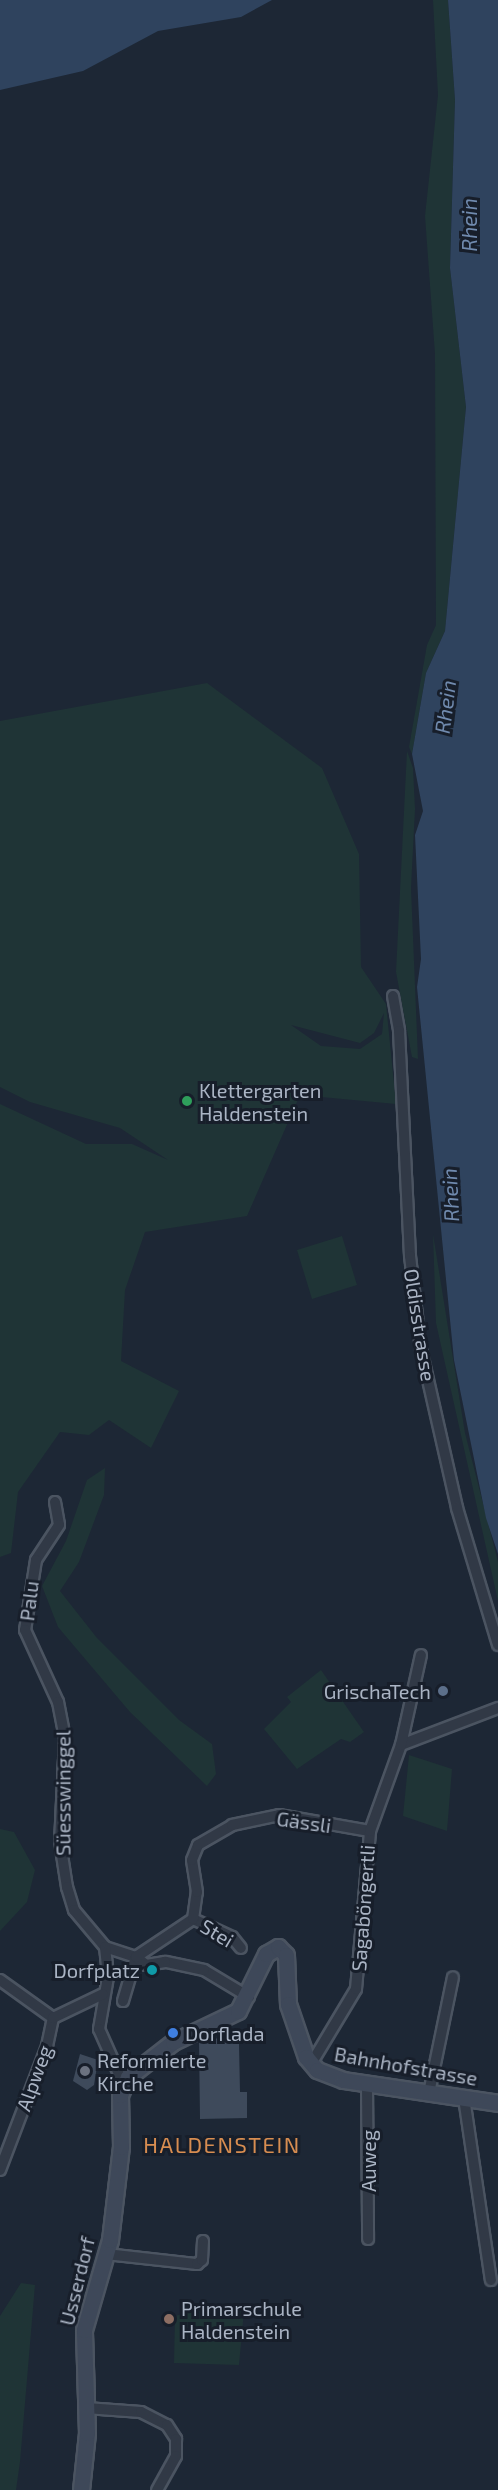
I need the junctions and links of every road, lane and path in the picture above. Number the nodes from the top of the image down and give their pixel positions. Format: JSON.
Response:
{"nodes":[{"id":1,"x":393,"y":996,"type":"dead end"},
{"id":2,"x":55,"y":1502,"type":"dead end"},
{"id":3,"x":498,"y":1645,"type":"edge"},
{"id":4,"x":420,"y":1655,"type":"dead end"},
{"id":5,"x":58,"y":1702,"type":"joint"},
{"id":6,"x":498,"y":1708,"type":"edge"},
{"id":7,"x":401,"y":1745,"type":"junction"},
{"id":8,"x":369,"y":1831,"type":"junction"},
{"id":9,"x":193,"y":1919,"type":"junction"},
{"id":10,"x":105,"y":1947,"type":"junction"},
{"id":11,"x":241,"y":1948,"type":"dead end"},
{"id":12,"x":136,"y":1957,"type":"junction"},
{"id":13,"x":453,"y":1977,"type":"dead end"},
{"id":14,"x":0,"y":1980,"type":"edge"},
{"id":15,"x":103,"y":1994,"type":"junction"},
{"id":16,"x":249,"y":1997,"type":"junction"},
{"id":17,"x":123,"y":2001,"type":"dead end"},
{"id":18,"x":53,"y":2018,"type":"junction"},
{"id":19,"x":311,"y":2064,"type":"junction"},
{"id":20,"x":367,"y":2083,"type":"junction"},
{"id":21,"x":123,"y":2084,"type":"junction"},
{"id":22,"x":429,"y":2092,"type":"junction"},
{"id":23,"x":464,"y":2098,"type":"junction"},
{"id":24,"x":498,"y":2103,"type":"edge"},
{"id":25,"x":0,"y":2170,"type":"edge"},
{"id":26,"x":368,"y":2239,"type":"dead end"},
{"id":27,"x":203,"y":2241,"type":"dead end"},
{"id":28,"x":106,"y":2254,"type":"junction"},
{"id":29,"x":491,"y":2280,"type":"dead end"},
{"id":30,"x":86,"y":2408,"type":"junction"},
{"id":31,"x":81,"y":2490,"type":"edge"},
{"id":32,"x":157,"y":2490,"type":"edge"}],
"edges":[{"from":1,"to":3,"type":"street","name":"Oldisstrasse"},
{"from":2,"to":5,"type":"street","name":"Palu"},
{"from":4,"to":7,"type":"street","name":"Sagaböngertli"},
{"from":5,"to":10,"type":"street","name":"Süesswinggel"},
{"from":6,"to":7,"type":"street"},
{"from":7,"to":8,"type":"street","name":"Sagaböngertli"},
{"from":8,"to":9,"type":"street","name":"Gässli"},
{"from":8,"to":19,"type":"street","name":"Sagaböngertli"},
{"from":9,"to":11,"type":"street","name":"Stei"},
{"from":9,"to":12,"type":"street"},
{"from":10,"to":12,"type":"street"},
{"from":10,"to":15,"type":"street"},
{"from":12,"to":16,"type":"street"},
{"from":12,"to":17,"type":"street"},
{"from":13,"to":22,"type":"street"},
{"from":14,"to":18,"type":"street"},
{"from":15,"to":18,"type":"street"},
{"from":15,"to":21,"type":"street"},
{"from":16,"to":19,"type":"street"},
{"from":16,"to":21,"type":"street"},
{"from":18,"to":25,"type":"street","name":"Alpweg"},
{"from":19,"to":20,"type":"street","name":"Bahnhofstrasse"},
{"from":20,"to":22,"type":"street","name":"Bahnhofstrasse"},
{"from":20,"to":26,"type":"street","name":"Auweg"},
{"from":21,"to":28,"type":"street","name":"Usserdorf"},
{"from":22,"to":23,"type":"street","name":"Bahnhofstrasse"},
{"from":23,"to":24,"type":"street","name":"Bahnhofstrasse"},
{"from":23,"to":29,"type":"street"},
{"from":27,"to":28,"type":"street"},
{"from":28,"to":30,"type":"street","name":"Usserdorf"},
{"from":30,"to":31,"type":"street","name":"Usserdorf"},
{"from":30,"to":32,"type":"street"}]}
